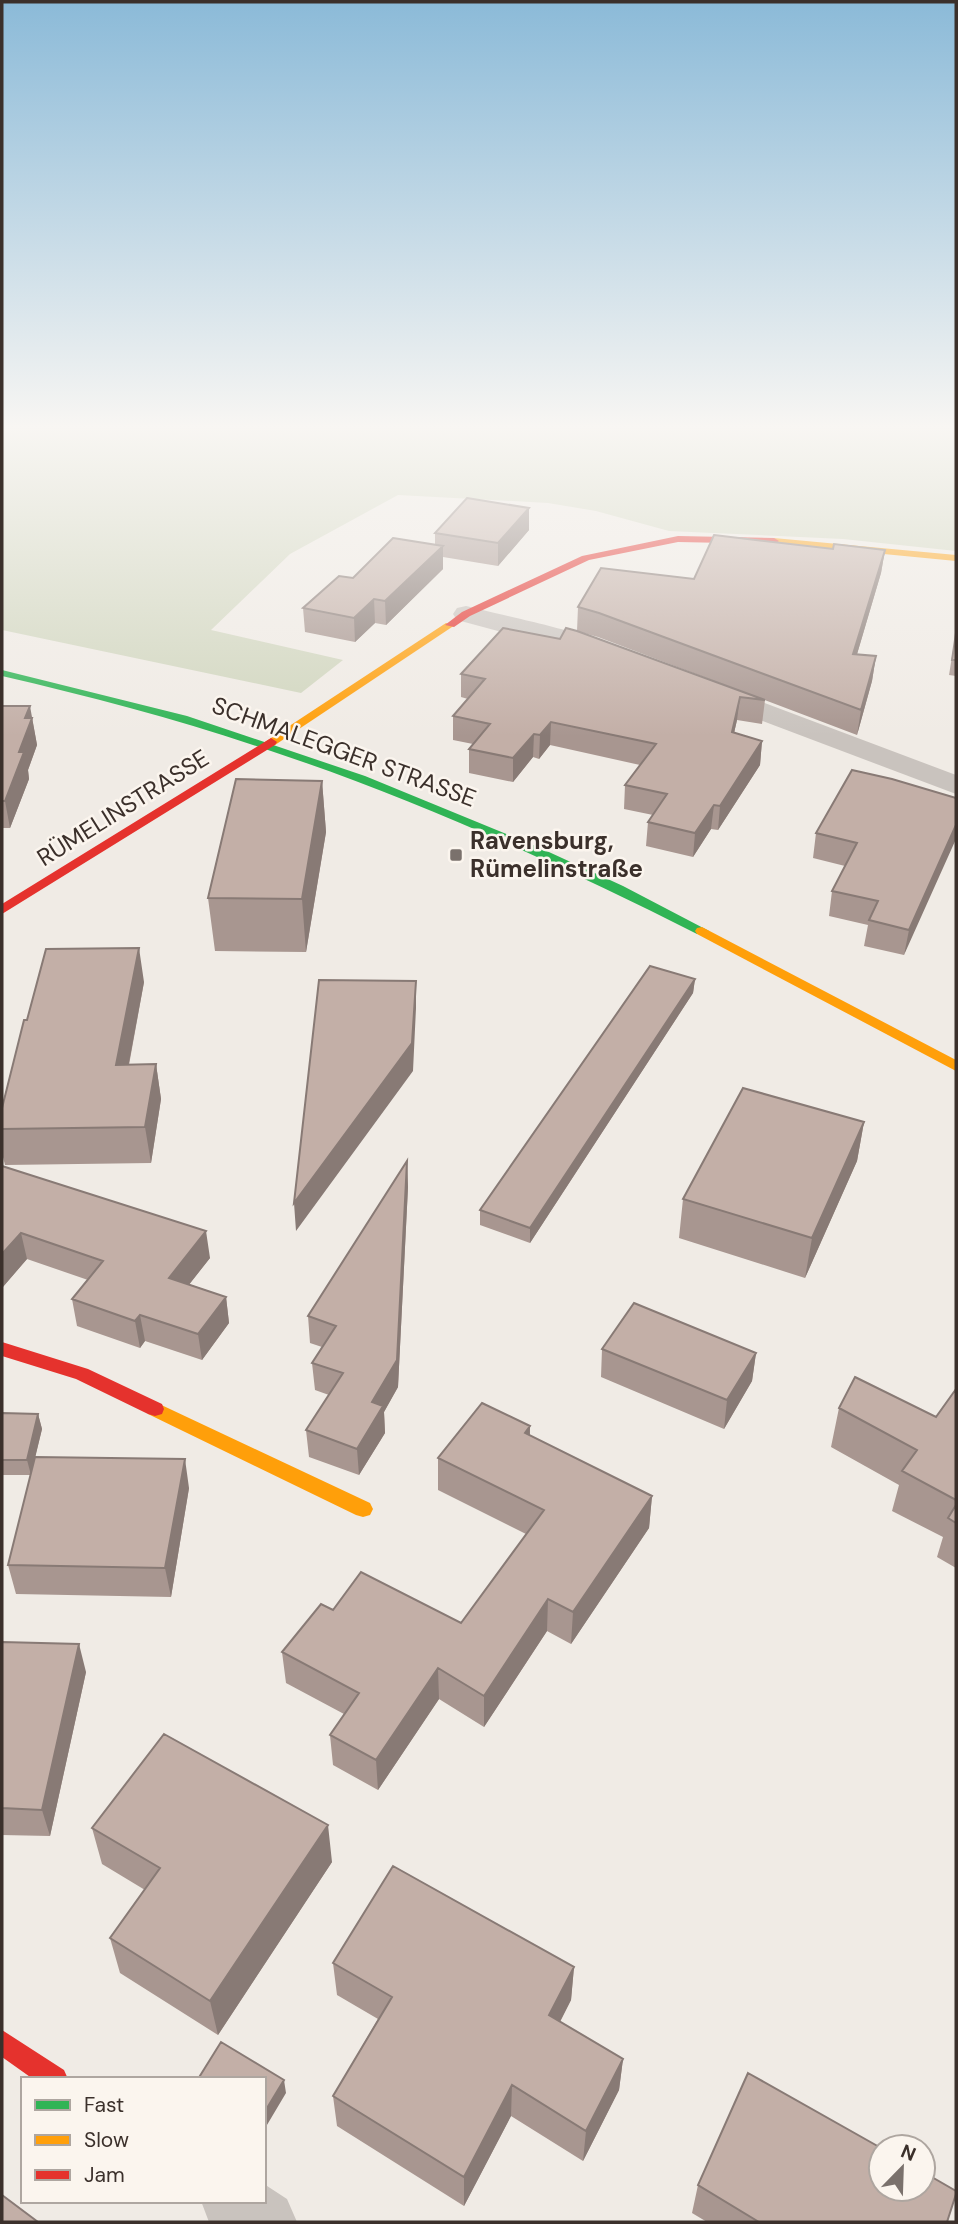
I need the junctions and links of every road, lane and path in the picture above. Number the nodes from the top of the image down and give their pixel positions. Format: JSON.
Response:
{"nodes":[{"id":1,"x":956,"y":558,"type":"edge"},
{"id":2,"x":466,"y":614,"type":"junction"},
{"id":3,"x":639,"y":665,"type":"edge"},
{"id":4,"x":2,"y":673,"type":"edge"},
{"id":5,"x":691,"y":685,"type":"edge"},
{"id":6,"x":268,"y":744,"type":"junction"},
{"id":7,"x":956,"y":785,"type":"edge"},
{"id":8,"x":2,"y":910,"type":"edge"},
{"id":9,"x":956,"y":1066,"type":"edge"},
{"id":10,"x":2,"y":1349,"type":"edge"},
{"id":11,"x":363,"y":1509,"type":"dead end"},
{"id":12,"x":2,"y":2042,"type":"edge"},
{"id":13,"x":52,"y":2077,"type":"edge"},
{"id":14,"x":236,"y":2203,"type":"edge"},
{"id":15,"x":264,"y":2222,"type":"edge"}],
"edges":[{"from":1,"to":2,"type":"street","name":"RÜMELINSTRASSE"},
{"from":2,"to":3,"type":"street"},
{"from":2,"to":6,"type":"street","name":"RÜMELINSTRASSE"},
{"from":4,"to":6,"type":"street","name":"SCHMALEGGER STRASSE"},
{"from":5,"to":7,"type":"street"},
{"from":6,"to":8,"type":"street","name":"RÜMELINSTRASSE"},
{"from":6,"to":9,"type":"street","name":"SCHMALEGGER STRASSE"},
{"from":10,"to":11,"type":"street"},
{"from":12,"to":13,"type":"street"},
{"from":14,"to":15,"type":"street"}]}
